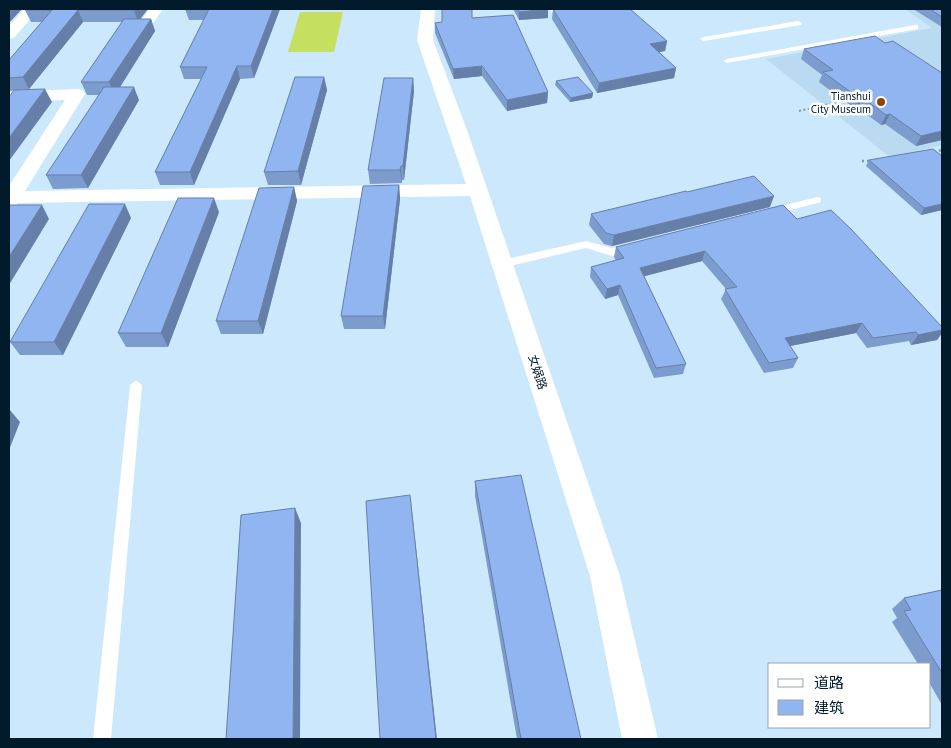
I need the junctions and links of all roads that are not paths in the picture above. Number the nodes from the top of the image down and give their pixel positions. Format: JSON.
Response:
{"nodes":[{"id":1,"x":32,"y":9,"type":"edge"},
{"id":2,"x":156,"y":9,"type":"edge"},
{"id":3,"x":428,"y":9,"type":"edge"},
{"id":4,"x":147,"y":22,"type":"edge"},
{"id":5,"x":798,"y":23,"type":"dead end"},
{"id":6,"x":915,"y":27,"type":"dead end"},
{"id":7,"x":9,"y":35,"type":"edge"},
{"id":8,"x":704,"y":39,"type":"dead end"},
{"id":9,"x":727,"y":61,"type":"dead end"},
{"id":10,"x":9,"y":97,"type":"edge"},
{"id":11,"x":478,"y":190,"type":"junction"},
{"id":12,"x":10,"y":198,"type":"edge"},
{"id":13,"x":817,"y":200,"type":"dead end"},
{"id":14,"x":761,"y":214,"type":"edge"},
{"id":15,"x":640,"y":245,"type":"edge"},
{"id":16,"x":502,"y":264,"type":"junction"},
{"id":17,"x":136,"y":386,"type":"dead end"},
{"id":18,"x":102,"y":739,"type":"edge"},
{"id":19,"x":640,"y":739,"type":"edge"}],
"edges":[{"from":1,"to":7,"type":"street"},
{"from":2,"to":4,"type":"street"},
{"from":3,"to":11,"type":"street","name":"女娲路"},
{"from":5,"to":8,"type":"lane"},
{"from":6,"to":9,"type":"lane"},
{"from":10,"to":12,"type":"street"},
{"from":11,"to":12,"type":"street"},
{"from":11,"to":16,"type":"street","name":"女娲路"},
{"from":13,"to":14,"type":"lane"},
{"from":15,"to":16,"type":"lane"},
{"from":16,"to":19,"type":"street","name":"女娲路"},
{"from":17,"to":18,"type":"lane"}]}
